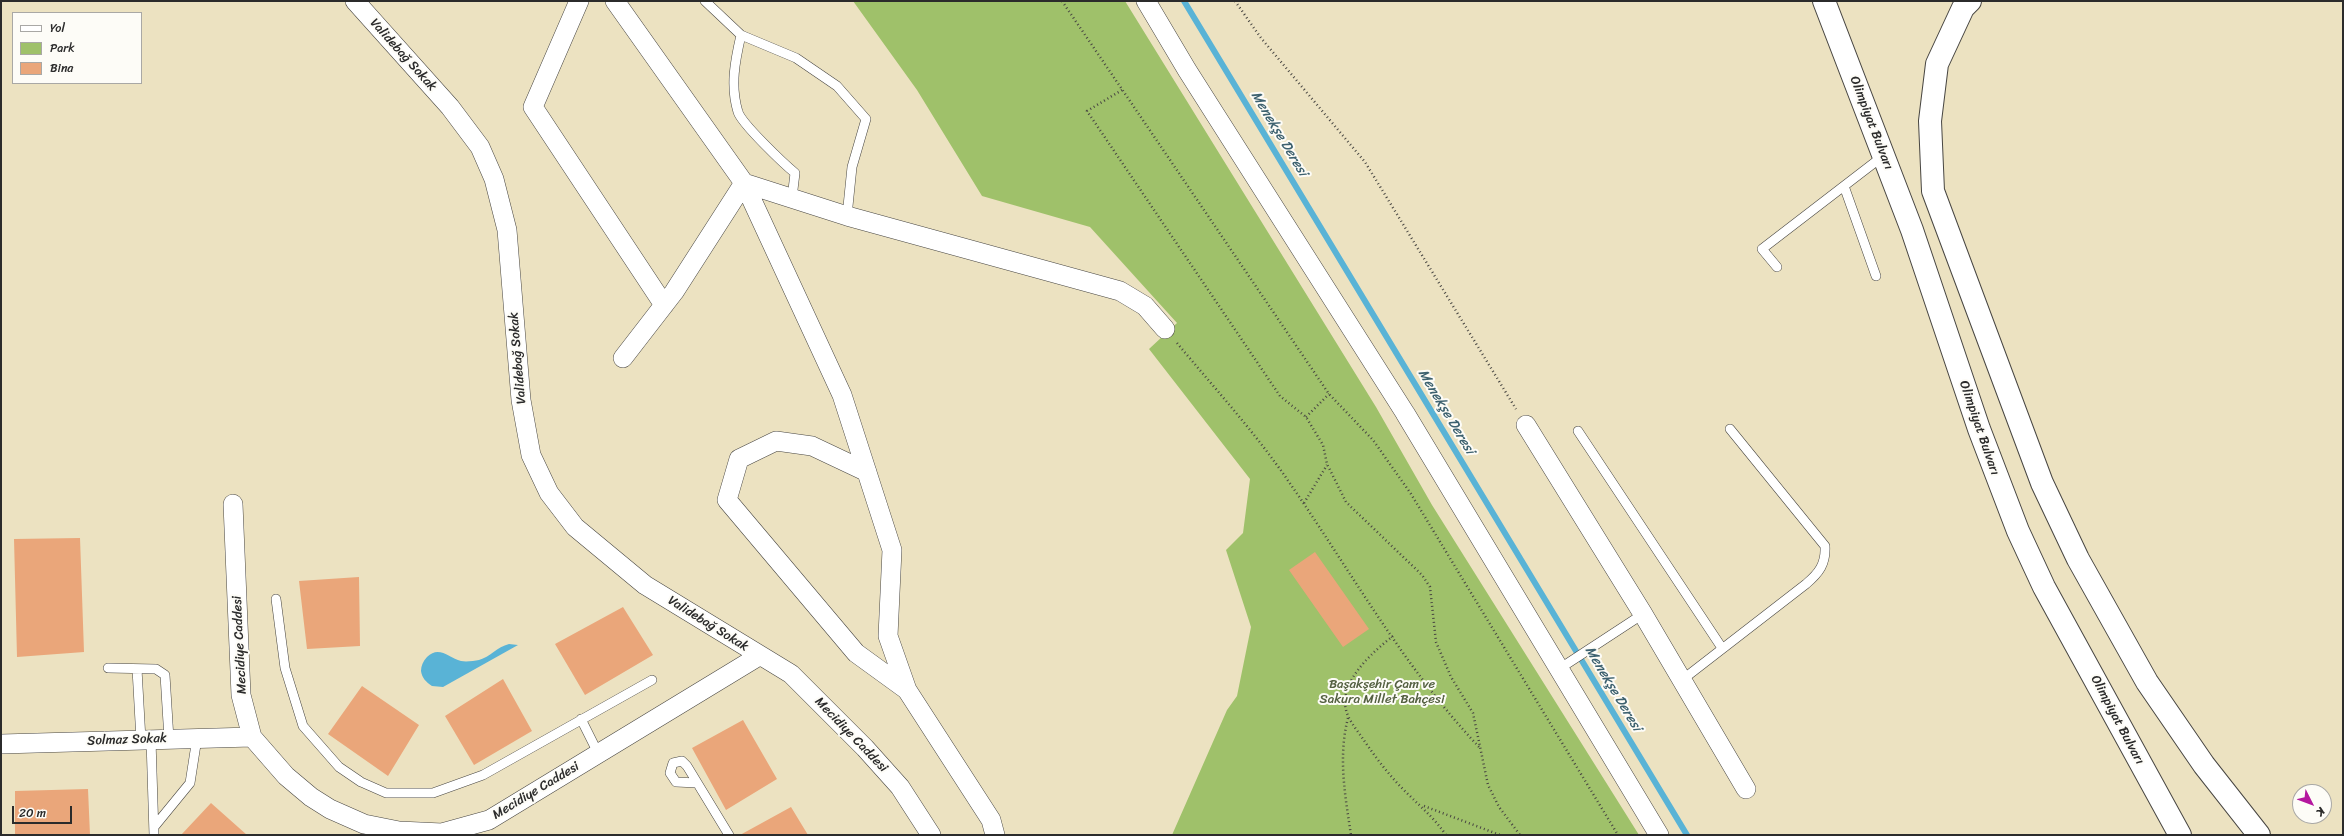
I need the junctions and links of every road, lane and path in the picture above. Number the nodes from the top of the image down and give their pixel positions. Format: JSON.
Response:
{"nodes":[{"id":1,"x":355,"y":1,"type":"edge"},
{"id":2,"x":579,"y":1,"type":"edge"},
{"id":3,"x":615,"y":1,"type":"edge"},
{"id":4,"x":705,"y":1,"type":"edge"},
{"id":5,"x":1062,"y":1,"type":"edge"},
{"id":6,"x":1146,"y":1,"type":"edge"},
{"id":7,"x":1235,"y":1,"type":"edge"},
{"id":8,"x":1824,"y":1,"type":"edge"},
{"id":9,"x":1970,"y":1,"type":"edge"},
{"id":10,"x":741,"y":35,"type":"junction"},
{"id":11,"x":1122,"y":90,"type":"junction"},
{"id":12,"x":1883,"y":156,"type":"junction"},
{"id":13,"x":744,"y":183,"type":"junction"},
{"id":14,"x":1844,"y":186,"type":"junction"},
{"id":15,"x":792,"y":198,"type":"junction"},
{"id":16,"x":847,"y":216,"type":"junction"},
{"id":17,"x":1776,"y":268,"type":"dead end"},
{"id":18,"x":1876,"y":276,"type":"dead end"},
{"id":19,"x":664,"y":305,"type":"junction"},
{"id":20,"x":1165,"y":329,"type":"joint"},
{"id":21,"x":623,"y":358,"type":"dead end"},
{"id":22,"x":1329,"y":394,"type":"junction"},
{"id":23,"x":1306,"y":417,"type":"junction"},
{"id":24,"x":1526,"y":425,"type":"joint"},
{"id":25,"x":1730,"y":428,"type":"dead end"},
{"id":26,"x":1578,"y":431,"type":"dead end"},
{"id":27,"x":1327,"y":464,"type":"junction"},
{"id":28,"x":867,"y":472,"type":"junction"},
{"id":29,"x":233,"y":504,"type":"dead end"},
{"id":30,"x":1303,"y":504,"type":"junction"},
{"id":31,"x":276,"y":599,"type":"dead end"},
{"id":32,"x":1643,"y":614,"type":"junction"},
{"id":33,"x":1393,"y":636,"type":"junction"},
{"id":34,"x":1722,"y":648,"type":"junction"},
{"id":35,"x":759,"y":656,"type":"junction"},
{"id":36,"x":108,"y":668,"type":"dead end"},
{"id":37,"x":137,"y":669,"type":"junction"},
{"id":38,"x":1559,"y":669,"type":"junction"},
{"id":39,"x":652,"y":680,"type":"dead end"},
{"id":40,"x":1682,"y":680,"type":"junction"},
{"id":41,"x":906,"y":690,"type":"junction"},
{"id":42,"x":1348,"y":717,"type":"junction"},
{"id":43,"x":581,"y":719,"type":"junction"},
{"id":44,"x":252,"y":737,"type":"junction"},
{"id":45,"x":197,"y":738,"type":"junction"},
{"id":46,"x":154,"y":740,"type":"junction"},
{"id":47,"x":1,"y":744,"type":"edge"},
{"id":48,"x":1480,"y":748,"type":"junction"},
{"id":49,"x":598,"y":753,"type":"junction"},
{"id":50,"x":697,"y":783,"type":"dead end"},
{"id":51,"x":1746,"y":789,"type":"dead end"},
{"id":52,"x":1421,"y":805,"type":"junction"},
{"id":53,"x":154,"y":831,"type":"edge"},
{"id":54,"x":443,"y":834,"type":"edge"},
{"id":55,"x":729,"y":835,"type":"edge"},
{"id":56,"x":931,"y":835,"type":"edge"},
{"id":57,"x":995,"y":835,"type":"edge"},
{"id":58,"x":1351,"y":835,"type":"edge"},
{"id":59,"x":1446,"y":835,"type":"edge"},
{"id":60,"x":1500,"y":835,"type":"edge"},
{"id":61,"x":1520,"y":835,"type":"edge"},
{"id":62,"x":1618,"y":835,"type":"edge"},
{"id":63,"x":1659,"y":835,"type":"edge"},
{"id":64,"x":2180,"y":835,"type":"edge"},
{"id":65,"x":2259,"y":835,"type":"edge"}],
"edges":[{"from":1,"to":35,"type":"street","name":"Validebağ Sokak"},
{"from":2,"to":19,"type":"street"},
{"from":3,"to":13,"type":"street"},
{"from":4,"to":10,"type":"lane"},
{"from":5,"to":11,"type":"path"},
{"from":6,"to":38,"type":"street"},
{"from":7,"to":24,"type":"path"},
{"from":8,"to":12,"type":"main road","name":"Olimpiyat Bulvarı"},
{"from":9,"to":65,"type":"main road"},
{"from":10,"to":15,"type":"lane"},
{"from":10,"to":16,"type":"lane"},
{"from":11,"to":22,"type":"path"},
{"from":11,"to":23,"type":"path"},
{"from":12,"to":14,"type":"lane"},
{"from":12,"to":64,"type":"main road","name":"Olimpiyat Bulvarı"},
{"from":13,"to":15,"type":"street"},
{"from":13,"to":19,"type":"street"},
{"from":13,"to":28,"type":"street"},
{"from":14,"to":17,"type":"lane"},
{"from":14,"to":18,"type":"lane"},
{"from":15,"to":16,"type":"street"},
{"from":16,"to":20,"type":"street"},
{"from":19,"to":21,"type":"street"},
{"from":20,"to":30,"type":"path"},
{"from":22,"to":23,"type":"path"},
{"from":22,"to":62,"type":"path"},
{"from":23,"to":27,"type":"path"},
{"from":24,"to":32,"type":"street"},
{"from":25,"to":34,"type":"lane"},
{"from":26,"to":34,"type":"lane"},
{"from":27,"to":30,"type":"path"},
{"from":27,"to":48,"type":"path"},
{"from":28,"to":41,"type":"street"},
{"from":28,"to":41,"type":"street"},
{"from":29,"to":44,"type":"street","name":"Mecidiye Caddesi"},
{"from":30,"to":33,"type":"path"},
{"from":31,"to":43,"type":"lane"},
{"from":32,"to":38,"type":"lane"},
{"from":32,"to":40,"type":"street"},
{"from":33,"to":42,"type":"path"},
{"from":33,"to":48,"type":"path"},
{"from":34,"to":40,"type":"lane"},
{"from":35,"to":49,"type":"street","name":"Mecidiye Caddesi"},
{"from":35,"to":56,"type":"street","name":"Mecidiye Caddesi"},
{"from":36,"to":37,"type":"lane"},
{"from":37,"to":46,"type":"lane"},
{"from":37,"to":46,"type":"lane"},
{"from":38,"to":63,"type":"street"},
{"from":39,"to":43,"type":"lane"},
{"from":40,"to":51,"type":"street"},
{"from":41,"to":57,"type":"street"},
{"from":42,"to":52,"type":"path"},
{"from":42,"to":58,"type":"path"},
{"from":43,"to":49,"type":"lane"},
{"from":44,"to":45,"type":"street","name":"Solmaz Sokak"},
{"from":44,"to":54,"type":"street","name":"Mecidiye Caddesi"},
{"from":45,"to":46,"type":"street","name":"Solmaz Sokak"},
{"from":45,"to":53,"type":"lane"},
{"from":46,"to":47,"type":"street","name":"Solmaz Sokak"},
{"from":46,"to":53,"type":"lane"},
{"from":48,"to":61,"type":"path"},
{"from":49,"to":54,"type":"street","name":"Mecidiye Caddesi"},
{"from":50,"to":55,"type":"lane"},
{"from":52,"to":59,"type":"path"},
{"from":52,"to":60,"type":"path"}]}
